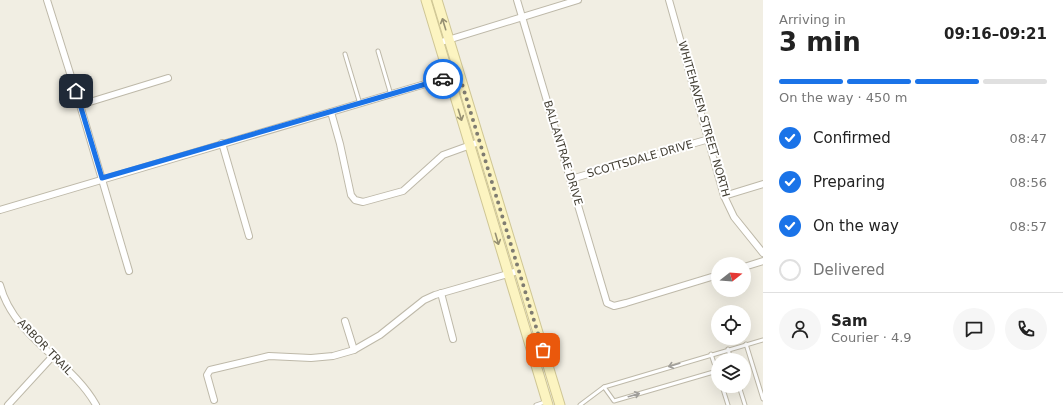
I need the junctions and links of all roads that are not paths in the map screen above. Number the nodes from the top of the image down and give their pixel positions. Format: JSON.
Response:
{"nodes":[{"id":1,"x":47,"y":0,"type":"edge"},
{"id":2,"x":426,"y":0,"type":"edge"},
{"id":3,"x":437,"y":0,"type":"edge"},
{"id":4,"x":517,"y":0,"type":"edge"},
{"id":5,"x":578,"y":0,"type":"edge"},
{"id":6,"x":669,"y":0,"type":"edge"},
{"id":7,"x":522,"y":17,"type":"junction"},
{"id":8,"x":448,"y":39,"type":"junction"},
{"id":9,"x":438,"y":43,"type":"junction"},
{"id":10,"x":378,"y":51,"type":"dead end"},
{"id":11,"x":345,"y":54,"type":"dead end"},
{"id":12,"x":459,"y":74,"type":"junction"},
{"id":13,"x":168,"y":78,"type":"dead end"},
{"id":14,"x":448,"y":78,"type":"junction"},
{"id":15,"x":391,"y":94,"type":"junction"},
{"id":16,"x":360,"y":104,"type":"junction"},
{"id":17,"x":80,"y":105,"type":"junction"},
{"id":18,"x":331,"y":112,"type":"junction"},
{"id":19,"x":709,"y":139,"type":"junction"},
{"id":20,"x":479,"y":142,"type":"junction"},
{"id":21,"x":222,"y":143,"type":"junction"},
{"id":22,"x":469,"y":145,"type":"junction"},
{"id":23,"x":102,"y":178,"type":"junction"},
{"id":24,"x":571,"y":180,"type":"junction"},
{"id":25,"x":763,"y":184,"type":"edge"},
{"id":26,"x":724,"y":196,"type":"junction"},
{"id":27,"x":0,"y":210,"type":"edge"},
{"id":28,"x":249,"y":236,"type":"dead end"},
{"id":29,"x":763,"y":253,"type":"edge"},
{"id":30,"x":763,"y":261,"type":"edge"},
{"id":31,"x":751,"y":265,"type":"edge"},
{"id":32,"x":129,"y":271,"type":"dead end"},
{"id":33,"x":518,"y":271,"type":"junction"},
{"id":34,"x":507,"y":275,"type":"junction"},
{"id":35,"x":711,"y":277,"type":"edge"},
{"id":36,"x":0,"y":285,"type":"edge"},
{"id":37,"x":441,"y":293,"type":"junction"},
{"id":38,"x":344,"y":321,"type":"dead end"},
{"id":39,"x":453,"y":339,"type":"dead end"},
{"id":40,"x":763,"y":340,"type":"edge"},
{"id":41,"x":751,"y":343,"type":"edge"},
{"id":42,"x":742,"y":345,"type":"edge"},
{"id":43,"x":746,"y":345,"type":"edge"},
{"id":44,"x":728,"y":349,"type":"junction"},
{"id":45,"x":354,"y":350,"type":"junction"},
{"id":46,"x":714,"y":353,"type":"edge"},
{"id":47,"x":729,"y":353,"type":"edge"},
{"id":48,"x":711,"y":354,"type":"edge"},
{"id":49,"x":52,"y":357,"type":"junction"},
{"id":50,"x":711,"y":375,"type":"edge"},
{"id":51,"x":604,"y":387,"type":"junction"},
{"id":52,"x":724,"y":393,"type":"edge"},
{"id":53,"x":741,"y":393,"type":"edge"},
{"id":54,"x":763,"y":399,"type":"edge"},
{"id":55,"x":214,"y":400,"type":"dead end"},
{"id":56,"x":547,"y":403,"type":"edge"},
{"id":57,"x":8,"y":405,"type":"edge"},
{"id":58,"x":96,"y":405,"type":"edge"},
{"id":59,"x":536,"y":405,"type":"edge"},
{"id":60,"x":560,"y":405,"type":"edge"},
{"id":61,"x":580,"y":405,"type":"edge"},
{"id":62,"x":728,"y":405,"type":"edge"},
{"id":63,"x":745,"y":405,"type":"edge"}],
"edges":[{"from":1,"to":17,"type":"street"},
{"from":2,"to":9,"type":"main road"},
{"from":8,"to":3,"type":"main road","one_way":true},
{"from":4,"to":7,"type":"street","name":"BALLANTRAE DRIVE"},
{"from":5,"to":7,"type":"street"},
{"from":6,"to":19,"type":"street","name":"WHITEHAVEN STREET NORTH"},
{"from":7,"to":8,"type":"street"},
{"from":7,"to":24,"type":"street","name":"BALLANTRAE DRIVE"},
{"from":8,"to":9,"type":"street"},
{"from":8,"to":12,"type":"main road"},
{"from":9,"to":14,"type":"main road"},
{"from":10,"to":15,"type":"lane"},
{"from":11,"to":16,"type":"lane"},
{"from":12,"to":14,"type":"street"},
{"from":12,"to":20,"type":"main road"},
{"from":13,"to":17,"type":"street"},
{"from":14,"to":15,"type":"street"},
{"from":14,"to":22,"type":"main road","one_way":true},
{"from":15,"to":16,"type":"street"},
{"from":16,"to":18,"type":"street"},
{"from":17,"to":23,"type":"street"},
{"from":18,"to":21,"type":"street"},
{"from":18,"to":22,"type":"street"},
{"from":19,"to":24,"type":"street","name":"SCOTTSDALE DRIVE"},
{"from":19,"to":26,"type":"street","name":"WHITEHAVEN STREET NORTH"},
{"from":20,"to":22,"type":"street"},
{"from":20,"to":33,"type":"main road"},
{"from":21,"to":23,"type":"street"},
{"from":21,"to":28,"type":"street"},
{"from":22,"to":34,"type":"main road","one_way":true},
{"from":23,"to":27,"type":"street"},
{"from":23,"to":32,"type":"street"},
{"from":24,"to":35,"type":"street","name":"BALLANTRAE DRIVE"},
{"from":25,"to":26,"type":"street"},
{"from":26,"to":29,"type":"street","name":"WHITEHAVEN STREET NORTH"},
{"from":30,"to":31,"type":"street"},
{"from":33,"to":34,"type":"street"},
{"from":33,"to":60,"type":"main road"},
{"from":34,"to":37,"type":"street"},
{"from":34,"to":56,"type":"main road"},
{"from":36,"to":49,"type":"street","name":"ARBOR TRAIL"},
{"from":37,"to":39,"type":"street"},
{"from":37,"to":45,"type":"street"},
{"from":38,"to":45,"type":"street"},
{"from":40,"to":41,"type":"lane"},
{"from":42,"to":44,"type":"lane"},
{"from":43,"to":54,"type":"lane"},
{"from":44,"to":46,"type":"lane"},
{"from":44,"to":47,"type":"lane"},
{"from":45,"to":55,"type":"street"},
{"from":48,"to":51,"type":"lane","one_way":true},
{"from":49,"to":57,"type":"street"},
{"from":49,"to":58,"type":"street","name":"ARBOR TRAIL"},
{"from":51,"to":50,"type":"lane","one_way":true},
{"from":51,"to":61,"type":"lane"},
{"from":52,"to":62,"type":"lane"},
{"from":53,"to":63,"type":"lane"},
{"from":56,"to":59,"type":"lane"}]}
